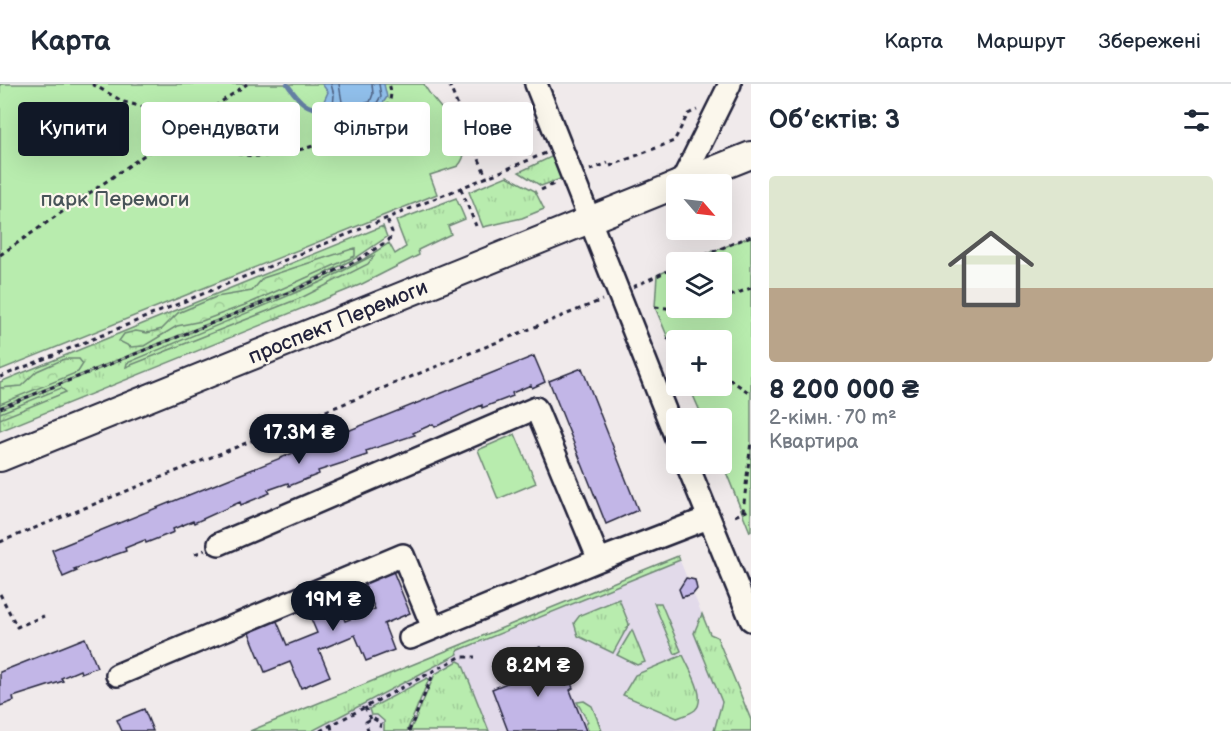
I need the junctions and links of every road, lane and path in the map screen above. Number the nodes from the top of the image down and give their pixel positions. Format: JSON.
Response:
{"nodes":[{"id":1,"x":92,"y":84,"type":"edge"},
{"id":2,"x":247,"y":84,"type":"edge"},
{"id":3,"x":389,"y":84,"type":"edge"},
{"id":4,"x":449,"y":84,"type":"edge"},
{"id":5,"x":536,"y":84,"type":"edge"},
{"id":6,"x":730,"y":84,"type":"edge"},
{"id":7,"x":220,"y":102,"type":"edge"},
{"id":8,"x":141,"y":106,"type":"edge"},
{"id":9,"x":700,"y":108,"type":"dead end"},
{"id":10,"x":561,"y":146,"type":"junction"},
{"id":11,"x":300,"y":149,"type":"edge"},
{"id":12,"x":751,"y":155,"type":"edge"},
{"id":13,"x":142,"y":156,"type":"edge"},
{"id":14,"x":610,"y":166,"type":"dead end"},
{"id":15,"x":683,"y":174,"type":"edge"},
{"id":16,"x":703,"y":174,"type":"edge"},
{"id":17,"x":487,"y":179,"type":"junction"},
{"id":18,"x":461,"y":189,"type":"junction"},
{"id":19,"x":666,"y":189,"type":"edge"},
{"id":20,"x":387,"y":219,"type":"junction"},
{"id":21,"x":590,"y":219,"type":"junction"},
{"id":22,"x":476,"y":225,"type":"dead end"},
{"id":23,"x":751,"y":236,"type":"edge"},
{"id":24,"x":712,"y":252,"type":"edge"},
{"id":25,"x":0,"y":255,"type":"edge"},
{"id":26,"x":666,"y":272,"type":"edge"},
{"id":27,"x":751,"y":288,"type":"edge"},
{"id":28,"x":619,"y":294,"type":"junction"},
{"id":29,"x":732,"y":295,"type":"edge"},
{"id":30,"x":655,"y":307,"type":"dead end"},
{"id":31,"x":666,"y":308,"type":"edge"},
{"id":32,"x":0,"y":377,"type":"edge"},
{"id":33,"x":732,"y":381,"type":"edge"},
{"id":34,"x":751,"y":394,"type":"edge"},
{"id":35,"x":0,"y":408,"type":"edge"},
{"id":36,"x":666,"y":413,"type":"edge"},
{"id":37,"x":751,"y":441,"type":"edge"},
{"id":38,"x":0,"y":458,"type":"edge"},
{"id":39,"x":691,"y":474,"type":"edge"},
{"id":40,"x":751,"y":510,"type":"edge"},
{"id":41,"x":743,"y":513,"type":"junction"},
{"id":42,"x":735,"y":516,"type":"dead end"},
{"id":43,"x":708,"y":518,"type":"junction"},
{"id":44,"x":0,"y":542,"type":"edge"},
{"id":45,"x":219,"y":544,"type":"dead end"},
{"id":46,"x":599,"y":560,"type":"junction"},
{"id":47,"x":0,"y":594,"type":"edge"},
{"id":48,"x":44,"y":616,"type":"dead end"},
{"id":49,"x":751,"y":620,"type":"edge"},
{"id":50,"x":433,"y":628,"type":"junction"},
{"id":51,"x":410,"y":638,"type":"dead end"},
{"id":52,"x":475,"y":657,"type":"dead end"},
{"id":53,"x":430,"y":673,"type":"junction"},
{"id":54,"x":117,"y":675,"type":"dead end"},
{"id":55,"x":365,"y":707,"type":"junction"},
{"id":56,"x":370,"y":719,"type":"junction"},
{"id":57,"x":331,"y":725,"type":"junction"},
{"id":58,"x":320,"y":731,"type":"edge"},
{"id":59,"x":332,"y":731,"type":"edge"},
{"id":60,"x":368,"y":731,"type":"edge"},
{"id":61,"x":379,"y":731,"type":"edge"},
{"id":62,"x":409,"y":731,"type":"edge"}],
"edges":[{"from":1,"to":8,"type":"path"},
{"from":2,"to":7,"type":"path"},
{"from":3,"to":11,"type":"path"},
{"from":4,"to":17,"type":"path"},
{"from":5,"to":10,"type":"street"},
{"from":6,"to":15,"type":"street"},
{"from":9,"to":14,"type":"path"},
{"from":10,"to":17,"type":"path"},
{"from":10,"to":21,"type":"street"},
{"from":12,"to":16,"type":"main road","name":"проспект Перемоги"},
{"from":13,"to":25,"type":"path"},
{"from":17,"to":18,"type":"path"},
{"from":18,"to":20,"type":"path"},
{"from":18,"to":22,"type":"path"},
{"from":19,"to":21,"type":"main road","name":"проспект Перемоги"},
{"from":20,"to":32,"type":"path"},
{"from":20,"to":35,"type":"path"},
{"from":21,"to":28,"type":"street"},
{"from":21,"to":38,"type":"main road","name":"проспект Перемоги"},
{"from":23,"to":24,"type":"path"},
{"from":26,"to":28,"type":"path"},
{"from":27,"to":29,"type":"path"},
{"from":28,"to":36,"type":"street"},
{"from":28,"to":44,"type":"path"},
{"from":30,"to":31,"type":"path"},
{"from":33,"to":34,"type":"path"},
{"from":37,"to":41,"type":"path"},
{"from":39,"to":43,"type":"street"},
{"from":40,"to":41,"type":"path"},
{"from":41,"to":42,"type":"path"},
{"from":43,"to":46,"type":"street"},
{"from":43,"to":49,"type":"street"},
{"from":45,"to":46,"type":"street"},
{"from":46,"to":50,"type":"street"},
{"from":47,"to":48,"type":"path"},
{"from":50,"to":51,"type":"street"},
{"from":50,"to":54,"type":"street"},
{"from":52,"to":53,"type":"path"},
{"from":53,"to":55,"type":"path"},
{"from":53,"to":62,"type":"path"},
{"from":55,"to":56,"type":"path"},
{"from":55,"to":57,"type":"path"},
{"from":56,"to":60,"type":"path"},
{"from":56,"to":61,"type":"path"},
{"from":57,"to":58,"type":"path"},
{"from":57,"to":59,"type":"path"}]}
